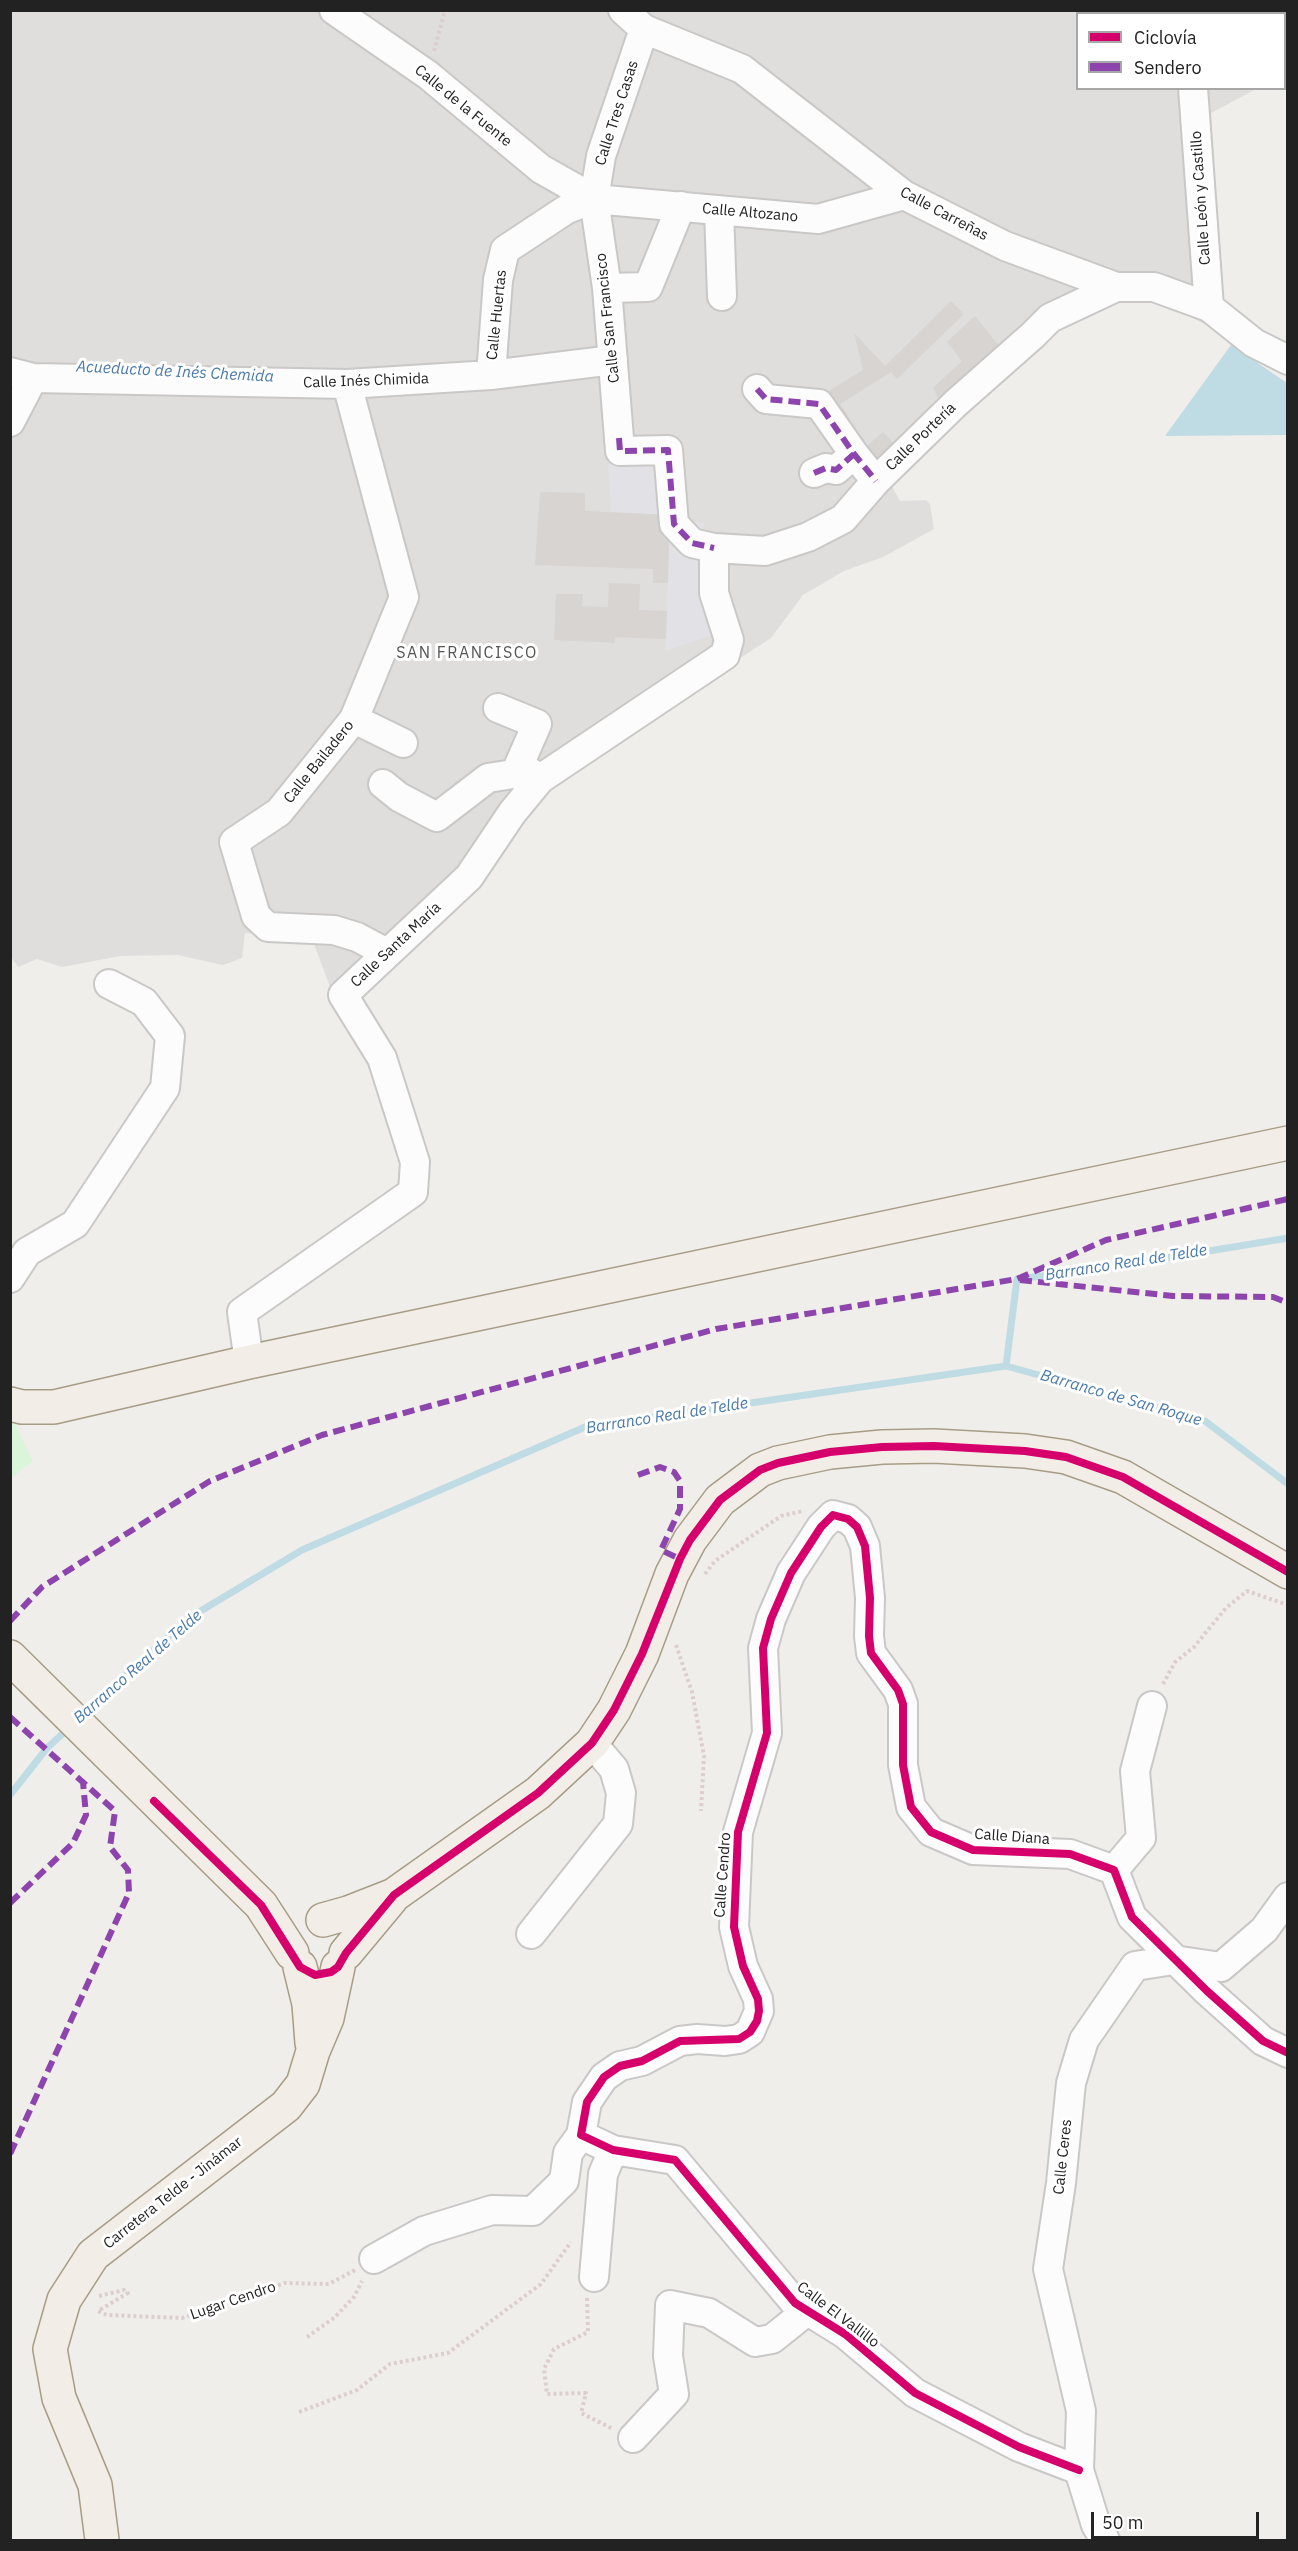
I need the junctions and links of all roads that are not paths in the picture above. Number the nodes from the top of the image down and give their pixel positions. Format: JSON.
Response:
{"nodes":[{"id":1,"x":334,"y":10,"type":"edge"},
{"id":2,"x":623,"y":10,"type":"edge"},
{"id":3,"x":644,"y":29,"type":"junction"},
{"id":4,"x":1193,"y":90,"type":"edge"},
{"id":5,"x":904,"y":195,"type":"junction"},
{"id":6,"x":594,"y":198,"type":"junction"},
{"id":7,"x":681,"y":206,"type":"junction"},
{"id":8,"x":719,"y":210,"type":"junction"},
{"id":9,"x":1116,"y":287,"type":"junction"},
{"id":10,"x":607,"y":288,"type":"junction"},
{"id":11,"x":722,"y":296,"type":"dead end"},
{"id":12,"x":1209,"y":307,"type":"junction"},
{"id":13,"x":613,"y":360,"type":"junction"},
{"id":14,"x":1287,"y":360,"type":"edge"},
{"id":15,"x":22,"y":375,"type":"edge"},
{"id":16,"x":491,"y":375,"type":"junction"},
{"id":17,"x":347,"y":384,"type":"junction"},
{"id":18,"x":757,"y":389,"type":"dead end"},
{"id":19,"x":10,"y":422,"type":"edge"},
{"id":20,"x":619,"y":438,"type":"joint"},
{"id":21,"x":854,"y":454,"type":"junction"},
{"id":22,"x":814,"y":473,"type":"dead end"},
{"id":23,"x":876,"y":481,"type":"junction"},
{"id":24,"x":714,"y":548,"type":"junction"},
{"id":25,"x":498,"y":708,"type":"dead end"},
{"id":26,"x":354,"y":719,"type":"junction"},
{"id":27,"x":403,"y":742,"type":"dead end"},
{"id":28,"x":540,"y":779,"type":"junction"},
{"id":29,"x":383,"y":784,"type":"dead end"},
{"id":30,"x":387,"y":953,"type":"junction"},
{"id":31,"x":109,"y":984,"type":"dead end"},
{"id":32,"x":1287,"y":1143,"type":"edge"},
{"id":33,"x":10,"y":1278,"type":"edge"},
{"id":34,"x":249,"y":1362,"type":"junction"},
{"id":35,"x":10,"y":1404,"type":"edge"},
{"id":36,"x":833,"y":1515,"type":"joint"},
{"id":37,"x":1287,"y":1572,"type":"edge"},
{"id":38,"x":10,"y":1658,"type":"edge"},
{"id":39,"x":1152,"y":1706,"type":"road end"},
{"id":40,"x":592,"y":1743,"type":"junction"},
{"id":41,"x":1114,"y":1870,"type":"junction"},
{"id":42,"x":394,"y":1895,"type":"junction"},
{"id":43,"x":1287,"y":1897,"type":"edge"},
{"id":44,"x":261,"y":1905,"type":"junction"},
{"id":45,"x":318,"y":1920,"type":"junction"},
{"id":46,"x":531,"y":1934,"type":"dead end"},
{"id":47,"x":296,"y":1960,"type":"junction"},
{"id":48,"x":342,"y":1960,"type":"junction"},
{"id":49,"x":1174,"y":1960,"type":"junction"},
{"id":50,"x":313,"y":2050,"type":"junction"},
{"id":51,"x":1287,"y":2053,"type":"edge"},
{"id":52,"x":581,"y":2135,"type":"junction"},
{"id":53,"x":613,"y":2150,"type":"junction"},
{"id":54,"x":374,"y":2259,"type":"road end"},
{"id":55,"x":594,"y":2277,"type":"road end"},
{"id":56,"x":807,"y":2311,"type":"junction"},
{"id":57,"x":633,"y":2438,"type":"road end"},
{"id":58,"x":1079,"y":2470,"type":"junction"},
{"id":59,"x":102,"y":2541,"type":"edge"},
{"id":60,"x":1105,"y":2541,"type":"edge"}],
"edges":[{"from":1,"to":6,"type":"street","name":"Calle de la Fuente"},
{"from":2,"to":3,"type":"street","name":"Calle Carreñas"},
{"from":3,"to":5,"type":"street","name":"Calle Carreñas"},
{"from":3,"to":6,"type":"street","name":"Calle Tres Casas"},
{"from":4,"to":12,"type":"street","name":"Calle León y Castillo"},
{"from":5,"to":8,"type":"street","name":"Calle Altozano"},
{"from":5,"to":9,"type":"street","name":"Calle Carreñas"},
{"from":6,"to":7,"type":"street","name":"Calle Altozano"},
{"from":6,"to":10,"type":"street","name":"Calle San Francisco"},
{"from":6,"to":16,"type":"street","name":"Calle Huertas"},
{"from":7,"to":8,"type":"street","name":"Calle Altozano"},
{"from":7,"to":10,"type":"street"},
{"from":8,"to":11,"type":"street"},
{"from":9,"to":12,"type":"street","name":"Calle Carreñas"},
{"from":9,"to":23,"type":"street","name":"Calle Portería"},
{"from":10,"to":13,"type":"street","name":"Calle San Francisco"},
{"from":12,"to":14,"type":"street","name":"Calle Carreñas"},
{"from":13,"to":16,"type":"street","name":"Calle Inés Chimida"},
{"from":13,"to":20,"type":"street","name":"Calle San Francisco"},
{"from":15,"to":17,"type":"street","name":"Calle Inés Chimida"},
{"from":15,"to":19,"type":"street"},
{"from":16,"to":17,"type":"street","name":"Calle Inés Chimida"},
{"from":17,"to":26,"type":"street","name":"Calle Bailadero"},
{"from":18,"to":21,"type":"street"},
{"from":20,"to":24,"type":"street","name":"Calle Portería"},
{"from":21,"to":22,"type":"street"},
{"from":21,"to":23,"type":"street"},
{"from":23,"to":24,"type":"street","name":"Calle Portería"},
{"from":24,"to":28,"type":"street","name":"Calle Santa María"},
{"from":25,"to":28,"type":"street"},
{"from":26,"to":27,"type":"street"},
{"from":26,"to":30,"type":"street","name":"Calle Bailadero"},
{"from":28,"to":29,"type":"street"},
{"from":28,"to":30,"type":"street","name":"Calle Santa María"},
{"from":30,"to":34,"type":"street","name":"Calle Santa María"},
{"from":31,"to":33,"type":"street"},
{"from":32,"to":34,"type":"main road"},
{"from":34,"to":35,"type":"main road"},
{"from":36,"to":41,"type":"street","name":"Calle Diana"},
{"from":36,"to":52,"type":"street","name":"Calle Cendro"},
{"from":37,"to":40,"type":"main road"},
{"from":38,"to":44,"type":"main road","name":"Carretera Telde - Jinámar"},
{"from":39,"to":41,"type":"street"},
{"from":40,"to":42,"type":"main road"},
{"from":40,"to":46,"type":"street"},
{"from":41,"to":49,"type":"street"},
{"from":42,"to":45,"type":"main road"},
{"from":42,"to":48,"type":"main road"},
{"from":43,"to":49,"type":"street","name":"Calle Ceres"},
{"from":44,"to":45,"type":"main road","name":"Carretera Telde - Jinámar"},
{"from":44,"to":47,"type":"main road","name":"Carretera Telde - Jinámar"},
{"from":45,"to":47,"type":"main road"},
{"from":45,"to":48,"type":"main road"},
{"from":47,"to":48,"type":"main road"},
{"from":47,"to":50,"type":"main road","name":"Carretera Telde - Jinámar"},
{"from":48,"to":50,"type":"main road","name":"Carretera Telde - Jinámar"},
{"from":49,"to":51,"type":"street"},
{"from":49,"to":58,"type":"street","name":"Calle Ceres"},
{"from":50,"to":59,"type":"main road","name":"Carretera Telde - Jinámar"},
{"from":52,"to":53,"type":"street","name":"Calle El Vallillo"},
{"from":52,"to":54,"type":"street"},
{"from":53,"to":55,"type":"street"},
{"from":53,"to":56,"type":"street","name":"Calle El Vallillo"},
{"from":56,"to":57,"type":"street"},
{"from":56,"to":58,"type":"street","name":"Calle El Vallillo"},
{"from":58,"to":60,"type":"street","name":"Calle Ceres"}]}
